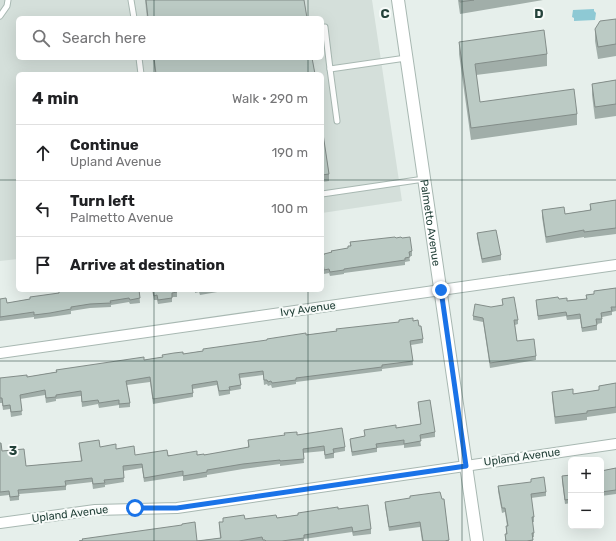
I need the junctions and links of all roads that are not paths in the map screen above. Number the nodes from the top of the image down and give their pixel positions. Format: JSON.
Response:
{"nodes":[{"id":1,"x":8,"y":0,"type":"edge"},
{"id":2,"x":131,"y":0,"type":"edge"},
{"id":3,"x":398,"y":0,"type":"edge"},
{"id":4,"x":0,"y":16,"type":"edge"},
{"id":5,"x":134,"y":16,"type":"edge"},
{"id":6,"x":326,"y":27,"type":"dead end"},
{"id":7,"x":406,"y":58,"type":"junction"},
{"id":8,"x":139,"y":60,"type":"edge"},
{"id":9,"x":330,"y":70,"type":"junction"},
{"id":10,"x":141,"y":72,"type":"edge"},
{"id":11,"x":337,"y":121,"type":"dead end"},
{"id":12,"x":424,"y":179,"type":"junction"},
{"id":13,"x":324,"y":194,"type":"edge"},
{"id":14,"x":616,"y":265,"type":"edge"},
{"id":15,"x":441,"y":290,"type":"junction"},
{"id":16,"x":0,"y":353,"type":"edge"},
{"id":17,"x":616,"y":444,"type":"edge"},
{"id":18,"x":466,"y":466,"type":"junction"},
{"id":19,"x":0,"y":523,"type":"edge"},
{"id":20,"x":477,"y":541,"type":"edge"}],
"edges":[{"from":1,"to":4,"type":"lane"},
{"from":2,"to":5,"type":"lane"},
{"from":3,"to":7,"type":"street","name":"Palmetto Avenue"},
{"from":6,"to":9,"type":"lane"},
{"from":7,"to":9,"type":"lane"},
{"from":7,"to":12,"type":"street","name":"Palmetto Avenue"},
{"from":8,"to":10,"type":"lane"},
{"from":9,"to":11,"type":"lane"},
{"from":12,"to":13,"type":"lane"},
{"from":12,"to":15,"type":"street","name":"Palmetto Avenue"},
{"from":14,"to":15,"type":"street","name":"Ivy Avenue"},
{"from":15,"to":16,"type":"street","name":"Ivy Avenue"},
{"from":15,"to":18,"type":"street","name":"Palmetto Avenue"},
{"from":17,"to":18,"type":"street","name":"Upland Avenue"},
{"from":18,"to":19,"type":"street","name":"Upland Avenue"},
{"from":18,"to":20,"type":"street","name":"Palmetto Avenue"}]}
